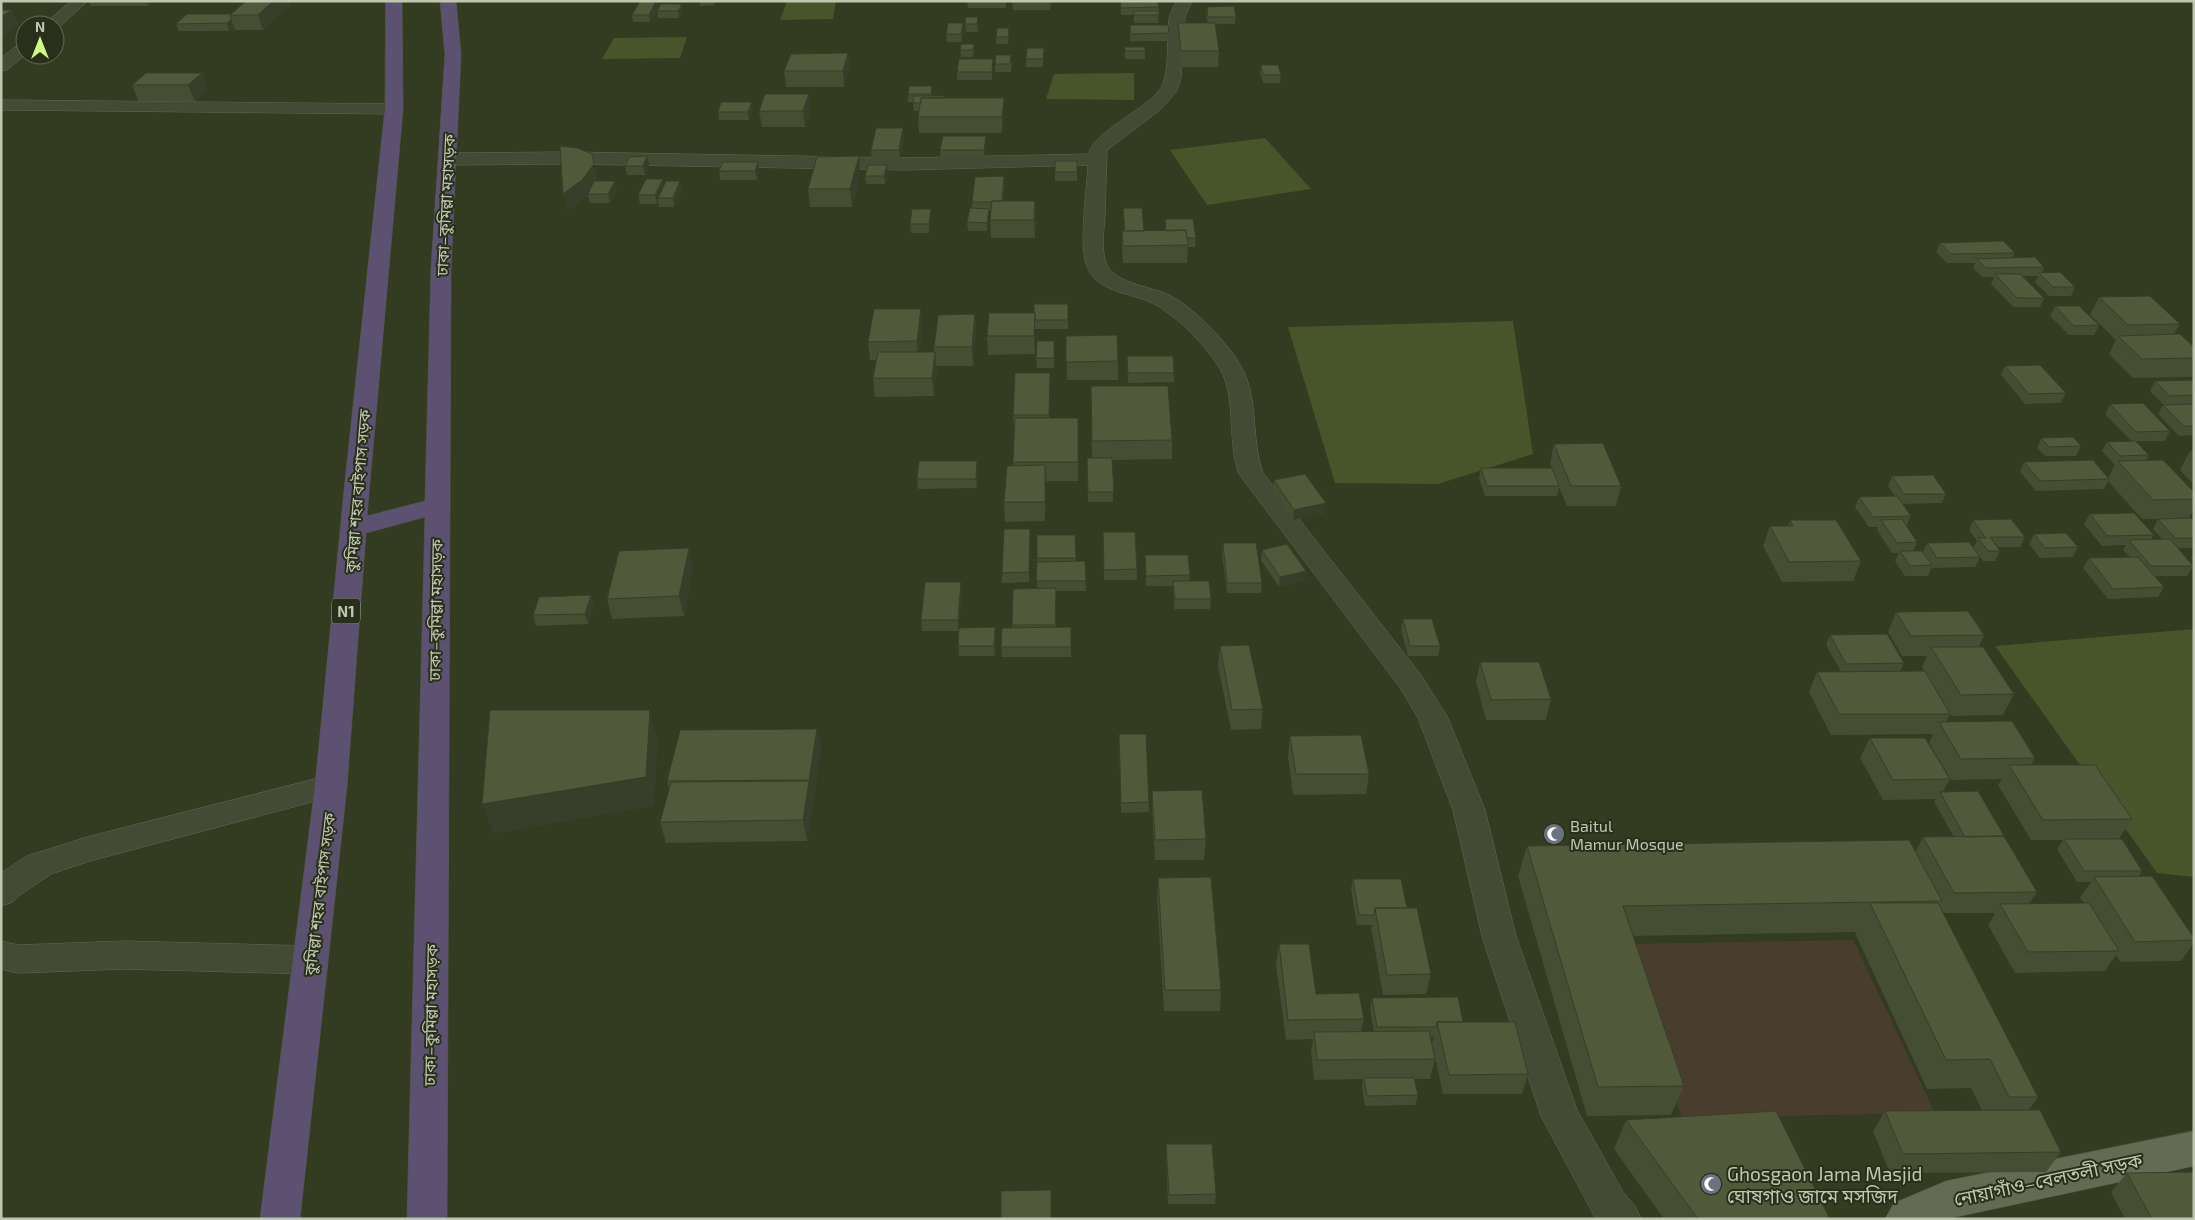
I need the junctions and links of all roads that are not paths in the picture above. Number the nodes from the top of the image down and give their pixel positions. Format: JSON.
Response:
{"nodes":[{"id":1,"x":81,"y":1,"type":"edge"},
{"id":2,"x":394,"y":1,"type":"edge"},
{"id":3,"x":448,"y":1,"type":"edge"},
{"id":4,"x":1184,"y":1,"type":"edge"},
{"id":5,"x":64,"y":15,"type":"edge"},
{"id":6,"x":15,"y":55,"type":"edge"},
{"id":7,"x":1,"y":66,"type":"edge"},
{"id":8,"x":1,"y":105,"type":"edge"},
{"id":9,"x":394,"y":109,"type":"junction"},
{"id":10,"x":448,"y":159,"type":"junction"},
{"id":11,"x":1097,"y":159,"type":"junction"},
{"id":12,"x":437,"y":506,"type":"junction"},
{"id":13,"x":353,"y":528,"type":"junction"},
{"id":14,"x":331,"y":786,"type":"junction"},
{"id":15,"x":1,"y":893,"type":"edge"},
{"id":16,"x":1,"y":955,"type":"edge"},
{"id":17,"x":311,"y":960,"type":"junction"},
{"id":18,"x":2194,"y":1148,"type":"edge"},
{"id":19,"x":280,"y":1219,"type":"edge"},
{"id":20,"x":427,"y":1219,"type":"edge"},
{"id":21,"x":1621,"y":1219,"type":"edge"},
{"id":22,"x":1906,"y":1219,"type":"edge"}],
"edges":[{"from":1,"to":5,"type":"street"},
{"from":2,"to":9,"type":"highway","name":"কুমিল্লা শহর বাইপাস সড়ক","number":"N1"},
{"from":3,"to":10,"type":"highway","name":"ঢাকা–কুমিল্লা মহাসড়ক"},
{"from":4,"to":11,"type":"street"},
{"from":6,"to":7,"type":"street"},
{"from":8,"to":9,"type":"street"},
{"from":9,"to":13,"type":"highway","name":"কুমিল্লা শহর বাইপাস সড়ক","number":"N1"},
{"from":10,"to":11,"type":"street"},
{"from":10,"to":12,"type":"highway","name":"ঢাকা–কুমিল্লা মহাসড়ক"},
{"from":11,"to":21,"type":"street"},
{"from":12,"to":13,"type":"highway"},
{"from":12,"to":20,"type":"highway","name":"ঢাকা–কুমিল্লা মহাসড়ক"},
{"from":13,"to":14,"type":"highway","name":"কুমিল্লা শহর বাইপাস সড়ক","number":"N1"},
{"from":14,"to":15,"type":"street"},
{"from":14,"to":17,"type":"highway","name":"কুমিল্লা শহর বাইপাস সড়ক","number":"N1"},
{"from":16,"to":17,"type":"street"},
{"from":17,"to":19,"type":"highway","name":"কুমিল্লা শহর বাইপাস সড়ক","number":"N1"},
{"from":18,"to":22,"type":"main road","name":"নোয়াগাঁও–বেলতলী সড়ক"}]}
